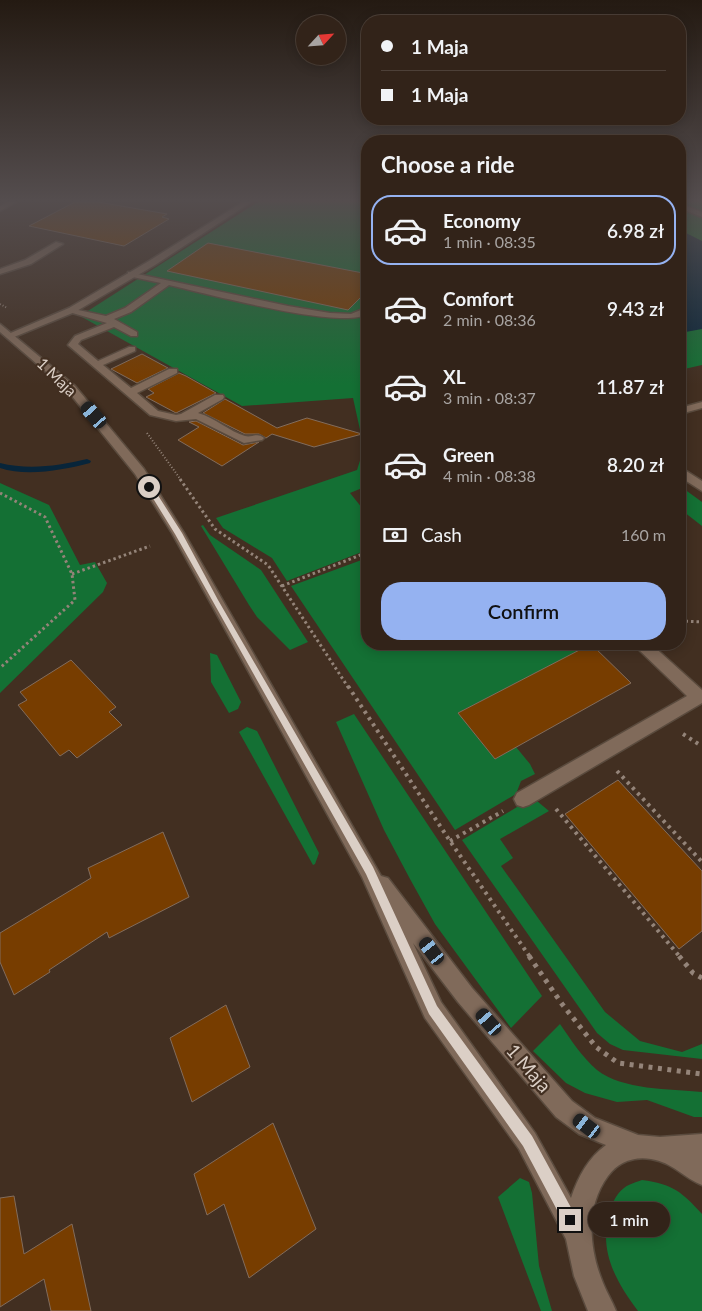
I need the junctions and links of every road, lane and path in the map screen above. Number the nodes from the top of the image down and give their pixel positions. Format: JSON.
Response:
{"nodes":[{"id":1,"x":25,"y":263,"type":"edge"},
{"id":2,"x":149,"y":263,"type":"edge"},
{"id":3,"x":0,"y":272,"type":"edge"},
{"id":4,"x":131,"y":274,"type":"junction"},
{"id":5,"x":168,"y":282,"type":"junction"},
{"id":6,"x":72,"y":310,"type":"junction"},
{"id":7,"x":361,"y":313,"type":"edge"},
{"id":8,"x":111,"y":321,"type":"junction"},
{"id":9,"x":5,"y":331,"type":"edge"},
{"id":10,"x":134,"y":334,"type":"dead end"},
{"id":11,"x":132,"y":349,"type":"dead end"},
{"id":12,"x":96,"y":365,"type":"junction"},
{"id":13,"x":173,"y":371,"type":"dead end"},
{"id":14,"x":130,"y":393,"type":"junction"},
{"id":15,"x":219,"y":397,"type":"dead end"},
{"id":16,"x":702,"y":405,"type":"edge"},
{"id":17,"x":686,"y":409,"type":"edge"},
{"id":18,"x":186,"y":415,"type":"junction"},
{"id":19,"x":143,"y":428,"type":"dead end"},
{"id":20,"x":258,"y":438,"type":"dead end"},
{"id":21,"x":686,"y":475,"type":"edge"},
{"id":22,"x":702,"y":486,"type":"edge"},
{"id":23,"x":0,"y":493,"type":"edge"},
{"id":24,"x":150,"y":546,"type":"dead end"},
{"id":25,"x":361,"y":555,"type":"edge"},
{"id":26,"x":72,"y":574,"type":"junction"},
{"id":27,"x":282,"y":586,"type":"junction"},
{"id":28,"x":686,"y":621,"type":"edge"},
{"id":29,"x":702,"y":622,"type":"edge"},
{"id":30,"x":648,"y":650,"type":"edge"},
{"id":31,"x":0,"y":668,"type":"edge"},
{"id":32,"x":601,"y":754,"type":"junction"},
{"id":33,"x":540,"y":790,"type":"junction"},
{"id":34,"x":523,"y":799,"type":"joint"},
{"id":35,"x":450,"y":841,"type":"junction"},
{"id":36,"x":702,"y":862,"type":"edge"},
{"id":37,"x":369,"y":870,"type":"junction"},
{"id":38,"x":702,"y":978,"type":"edge"},
{"id":39,"x":702,"y":1074,"type":"edge"},
{"id":40,"x":645,"y":1146,"type":"junction"},
{"id":41,"x":702,"y":1146,"type":"edge"},
{"id":42,"x":702,"y":1172,"type":"edge"},
{"id":43,"x":579,"y":1237,"type":"junction"},
{"id":44,"x":603,"y":1311,"type":"edge"}],
"edges":[{"from":1,"to":3,"type":"main road"},
{"from":2,"to":4,"type":"main road"},
{"from":4,"to":5,"type":"main road"},
{"from":4,"to":6,"type":"main road"},
{"from":5,"to":7,"type":"main road"},
{"from":5,"to":8,"type":"main road"},
{"from":6,"to":8,"type":"main road"},
{"from":6,"to":9,"type":"main road"},
{"from":8,"to":10,"type":"main road"},
{"from":8,"to":12,"type":"main road"},
{"from":9,"to":37,"type":"main road","name":"1 Maja"},
{"from":11,"to":12,"type":"main road"},
{"from":12,"to":14,"type":"main road"},
{"from":13,"to":14,"type":"main road"},
{"from":14,"to":18,"type":"main road"},
{"from":15,"to":18,"type":"main road"},
{"from":16,"to":17,"type":"main road"},
{"from":18,"to":20,"type":"main road"},
{"from":19,"to":27,"type":"path"},
{"from":21,"to":22,"type":"main road"},
{"from":23,"to":26,"type":"path"},
{"from":24,"to":26,"type":"path"},
{"from":25,"to":27,"type":"path"},
{"from":26,"to":31,"type":"path"},
{"from":27,"to":35,"type":"path"},
{"from":28,"to":29,"type":"path"},
{"from":30,"to":32,"type":"main road"},
{"from":32,"to":33,"type":"main road"},
{"from":32,"to":36,"type":"path"},
{"from":33,"to":34,"type":"main road"},
{"from":33,"to":38,"type":"path"},
{"from":34,"to":35,"type":"path"},
{"from":35,"to":39,"type":"path"},
{"from":37,"to":40,"type":"main road","name":"1 Maja"},
{"from":37,"to":43,"type":"main road","name":"1 Maja"},
{"from":40,"to":41,"type":"main road"},
{"from":40,"to":42,"type":"main road","name":"1 Maja"},
{"from":40,"to":43,"type":"main road"},
{"from":43,"to":44,"type":"main road"}]}
